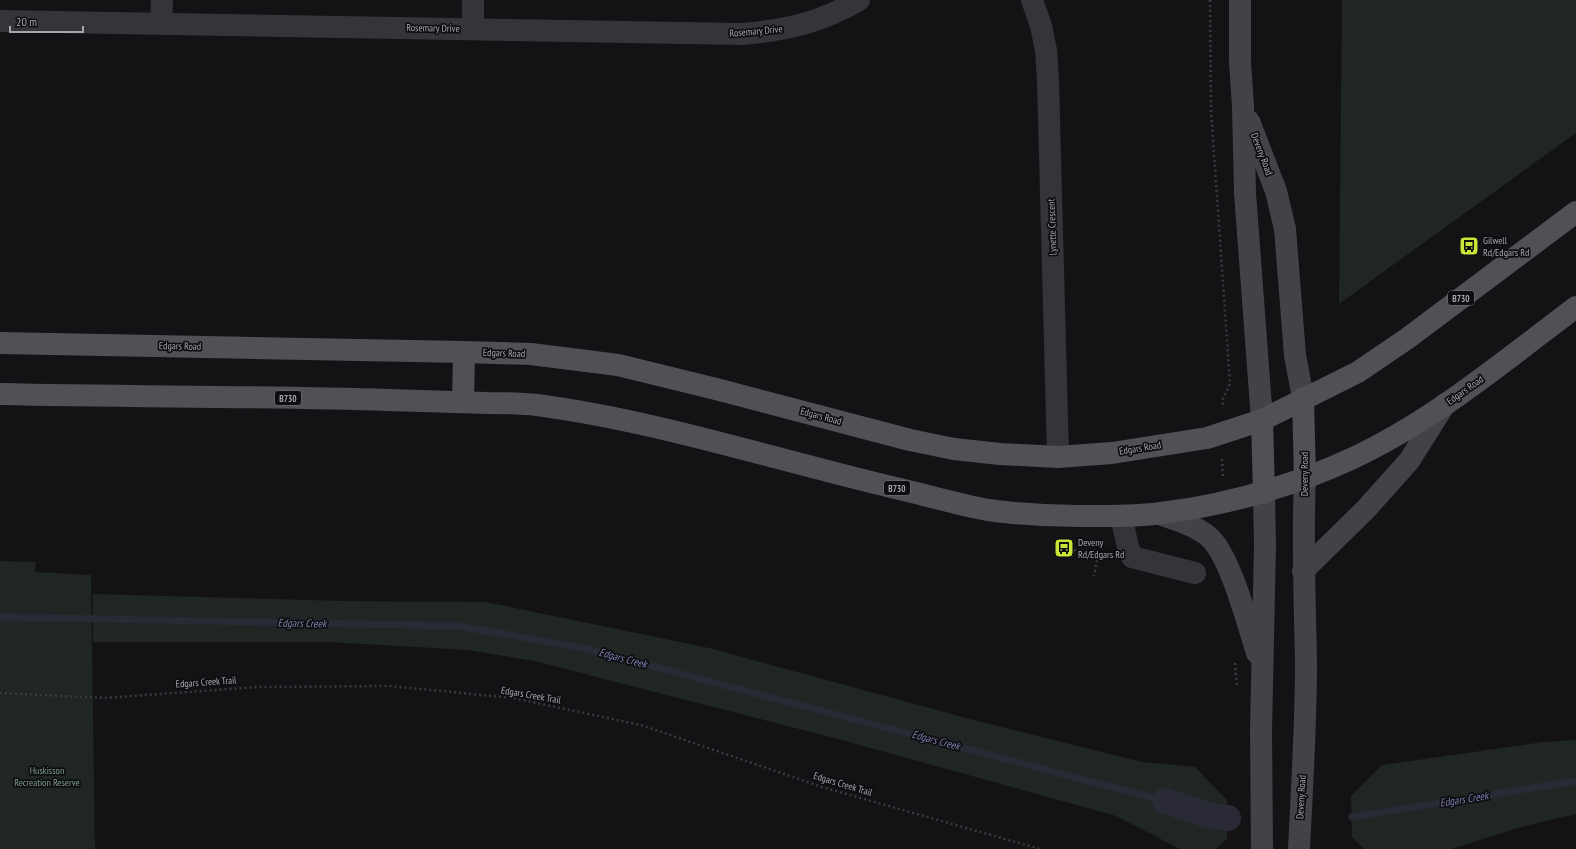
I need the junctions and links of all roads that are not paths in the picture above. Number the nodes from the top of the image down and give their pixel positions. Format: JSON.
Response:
{"nodes":[{"id":1,"x":162,"y":0,"type":"edge"},
{"id":2,"x":473,"y":0,"type":"edge"},
{"id":3,"x":859,"y":0,"type":"edge"},
{"id":4,"x":1032,"y":0,"type":"edge"},
{"id":5,"x":1240,"y":0,"type":"edge"},
{"id":6,"x":0,"y":21,"type":"edge"},
{"id":7,"x":161,"y":24,"type":"junction"},
{"id":8,"x":473,"y":29,"type":"junction"},
{"id":9,"x":1243,"y":106,"type":"junction"},
{"id":10,"x":1576,"y":212,"type":"edge"},
{"id":11,"x":1576,"y":307,"type":"edge"},
{"id":12,"x":0,"y":343,"type":"edge"},
{"id":13,"x":464,"y":352,"type":"junction"},
{"id":14,"x":0,"y":394,"type":"edge"},
{"id":15,"x":1303,"y":398,"type":"junction"},
{"id":16,"x":463,"y":402,"type":"junction"},
{"id":17,"x":1445,"y":404,"type":"junction"},
{"id":18,"x":1262,"y":420,"type":"junction"},
{"id":19,"x":1058,"y":457,"type":"junction"},
{"id":20,"x":1305,"y":478,"type":"junction"},
{"id":21,"x":1264,"y":493,"type":"junction"},
{"id":22,"x":1159,"y":514,"type":"junction"},
{"id":23,"x":1121,"y":516,"type":"junction"},
{"id":24,"x":1303,"y":571,"type":"junction"},
{"id":25,"x":1196,"y":573,"type":"dead end"},
{"id":26,"x":1262,"y":668,"type":"junction"},
{"id":27,"x":1262,"y":849,"type":"edge"},
{"id":28,"x":1299,"y":849,"type":"edge"}],
"edges":[{"from":1,"to":7,"type":"street"},
{"from":2,"to":8,"type":"street"},
{"from":3,"to":8,"type":"street","name":"Rosemary Drive"},
{"from":4,"to":19,"type":"street","name":"Lynette Crescent"},
{"from":5,"to":9,"type":"street","name":"Deveny Road"},
{"from":6,"to":7,"type":"street","name":"Rosemary Drive"},
{"from":7,"to":8,"type":"street","name":"Rosemary Drive"},
{"from":9,"to":15,"type":"street","name":"Deveny Road"},
{"from":9,"to":18,"type":"street","name":"Deveny Road"},
{"from":10,"to":15,"type":"main road","name":"Edgars Road","number":"B730"},
{"from":11,"to":17,"type":"main road","name":"Edgars Road","number":"B730"},
{"from":12,"to":13,"type":"main road","name":"Edgars Road","number":"B730"},
{"from":13,"to":16,"type":"main road"},
{"from":13,"to":19,"type":"main road","name":"Edgars Road","number":"B730"},
{"from":14,"to":16,"type":"main road","name":"Edgars Road","number":"B730"},
{"from":15,"to":18,"type":"main road","name":"Edgars Road","number":"B730"},
{"from":15,"to":20,"type":"main road","name":"Deveny Road"},
{"from":16,"to":23,"type":"main road","name":"Edgars Road","number":"B730"},
{"from":17,"to":20,"type":"main road","name":"Edgars Road","number":"B730"},
{"from":17,"to":24,"type":"street"},
{"from":18,"to":19,"type":"main road","name":"Edgars Road","number":"B730"},
{"from":18,"to":21,"type":"main road","name":"Deveny Road"},
{"from":20,"to":21,"type":"main road","name":"Edgars Road","number":"B730"},
{"from":20,"to":24,"type":"street","name":"Deveny Road"},
{"from":21,"to":22,"type":"main road","name":"Edgars Road","number":"B730"},
{"from":21,"to":26,"type":"street","name":"Deveny Road"},
{"from":22,"to":23,"type":"main road","name":"Edgars Road","number":"B730"},
{"from":22,"to":26,"type":"street"},
{"from":23,"to":25,"type":"street"},
{"from":24,"to":28,"type":"street","name":"Deveny Road"},
{"from":26,"to":27,"type":"street","name":"Deveny Road"}]}
